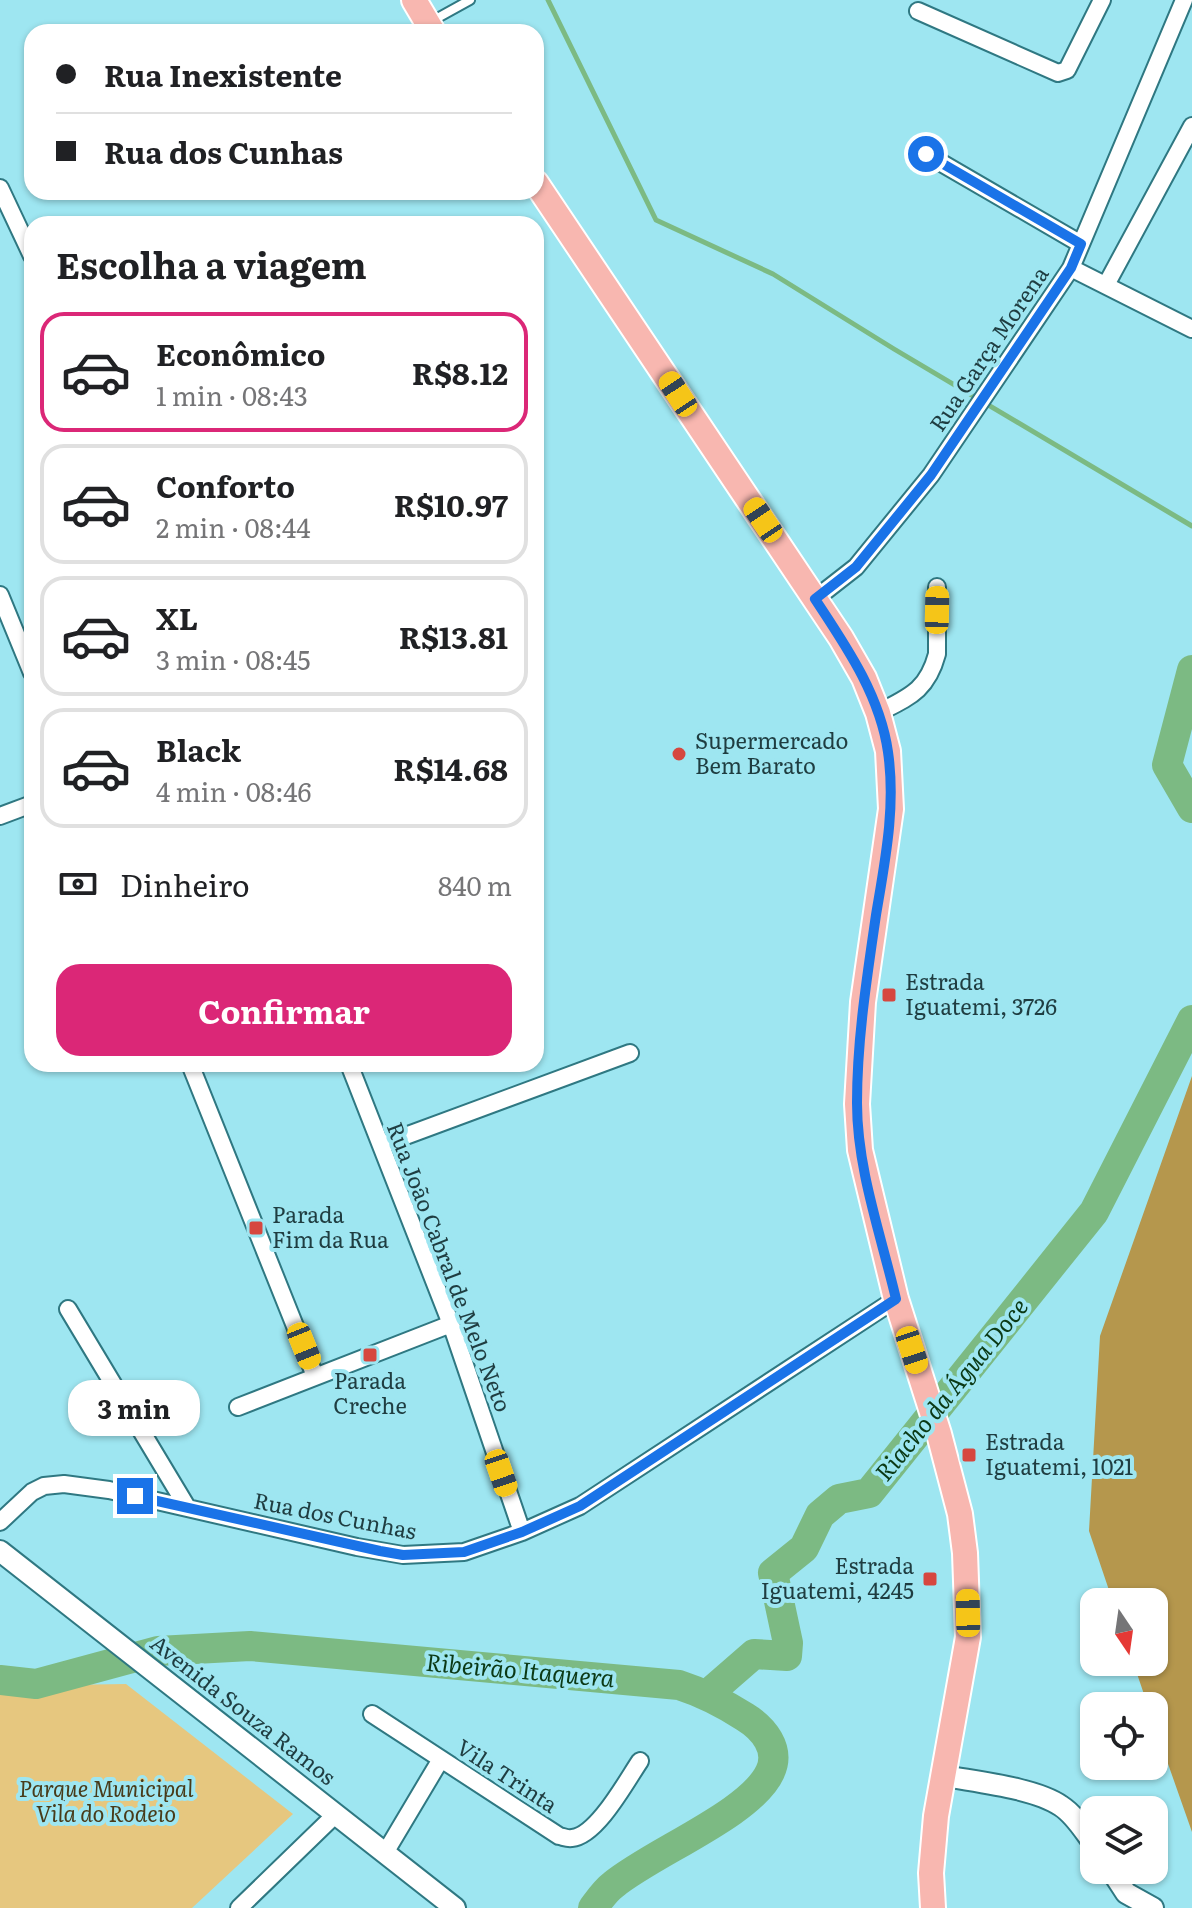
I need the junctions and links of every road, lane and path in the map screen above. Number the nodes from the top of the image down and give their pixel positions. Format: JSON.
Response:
{"nodes":[{"id":1,"x":414,"y":0,"type":"edge"},
{"id":2,"x":470,"y":0,"type":"edge"},
{"id":3,"x":1102,"y":0,"type":"edge"},
{"id":4,"x":1184,"y":0,"type":"edge"},
{"id":5,"x":918,"y":11,"type":"dead end"},
{"id":6,"x":429,"y":24,"type":"edge"},
{"id":7,"x":437,"y":24,"type":"edge"},
{"id":8,"x":1192,"y":126,"type":"edge"},
{"id":9,"x":926,"y":154,"type":"dead end"},
{"id":10,"x":0,"y":188,"type":"edge"},
{"id":11,"x":544,"y":195,"type":"edge"},
{"id":12,"x":24,"y":239,"type":"edge"},
{"id":13,"x":1081,"y":244,"type":"junction"},
{"id":14,"x":1071,"y":268,"type":"junction"},
{"id":15,"x":1106,"y":285,"type":"junction"},
{"id":16,"x":1192,"y":329,"type":"edge"},
{"id":17,"x":937,"y":587,"type":"dead end"},
{"id":18,"x":0,"y":595,"type":"edge"},
{"id":19,"x":815,"y":599,"type":"junction"},
{"id":20,"x":24,"y":654,"type":"edge"},
{"id":21,"x":878,"y":713,"type":"junction"},
{"id":22,"x":24,"y":807,"type":"edge"},
{"id":23,"x":0,"y":816,"type":"edge"},
{"id":24,"x":630,"y":1053,"type":"dead end"},
{"id":25,"x":193,"y":1072,"type":"edge"},
{"id":26,"x":352,"y":1072,"type":"edge"},
{"id":27,"x":381,"y":1145,"type":"junction"},
{"id":28,"x":896,"y":1299,"type":"junction"},
{"id":29,"x":68,"y":1309,"type":"dead end"},
{"id":30,"x":451,"y":1324,"type":"junction"},
{"id":31,"x":315,"y":1376,"type":"junction"},
{"id":32,"x":238,"y":1407,"type":"dead end"},
{"id":33,"x":187,"y":1507,"type":"junction"},
{"id":34,"x":0,"y":1522,"type":"edge"},
{"id":35,"x":522,"y":1532,"type":"junction"},
{"id":36,"x":0,"y":1551,"type":"edge"},
{"id":37,"x":372,"y":1714,"type":"dead end"},
{"id":38,"x":441,"y":1759,"type":"junction"},
{"id":39,"x":640,"y":1761,"type":"dead end"},
{"id":40,"x":945,"y":1776,"type":"junction"},
{"id":41,"x":336,"y":1814,"type":"junction"},
{"id":42,"x":1080,"y":1825,"type":"edge"},
{"id":43,"x":385,"y":1853,"type":"junction"},
{"id":44,"x":1126,"y":1900,"type":"edge"},
{"id":45,"x":239,"y":1908,"type":"edge"},
{"id":46,"x":455,"y":1908,"type":"edge"},
{"id":47,"x":933,"y":1908,"type":"edge"},
{"id":48,"x":1153,"y":1908,"type":"edge"}],
"edges":[{"from":1,"to":6,"type":"main road"},
{"from":2,"to":7,"type":"lane"},
{"from":3,"to":5,"type":"street"},
{"from":4,"to":13,"type":"street","name":"Rua Garça Morena"},
{"from":8,"to":15,"type":"street"},
{"from":9,"to":13,"type":"street"},
{"from":10,"to":12,"type":"street"},
{"from":11,"to":19,"type":"main road"},
{"from":13,"to":14,"type":"street","name":"Rua Garça Morena"},
{"from":14,"to":15,"type":"street"},
{"from":14,"to":19,"type":"street","name":"Rua Garça Morena"},
{"from":15,"to":16,"type":"street"},
{"from":17,"to":21,"type":"street"},
{"from":18,"to":20,"type":"street"},
{"from":19,"to":21,"type":"main road"},
{"from":21,"to":28,"type":"main road"},
{"from":22,"to":23,"type":"street"},
{"from":24,"to":27,"type":"street"},
{"from":25,"to":31,"type":"street"},
{"from":26,"to":27,"type":"street","name":"Rua João Cabral de Melo Neto"},
{"from":27,"to":30,"type":"street","name":"Rua João Cabral de Melo Neto"},
{"from":28,"to":35,"type":"street","name":"Rua dos Cunhas"},
{"from":28,"to":40,"type":"main road"},
{"from":29,"to":33,"type":"street"},
{"from":30,"to":31,"type":"street"},
{"from":30,"to":35,"type":"street","name":"Rua João Cabral de Melo Neto"},
{"from":31,"to":32,"type":"street"},
{"from":33,"to":34,"type":"street","name":"Rua dos Cunhas"},
{"from":33,"to":35,"type":"street","name":"Rua dos Cunhas"},
{"from":36,"to":41,"type":"street","name":"Avenida Souza Ramos"},
{"from":37,"to":38,"type":"street","name":"Vila Trinta"},
{"from":38,"to":39,"type":"street","name":"Vila Trinta"},
{"from":38,"to":43,"type":"street"},
{"from":40,"to":42,"type":"street"},
{"from":40,"to":47,"type":"main road"},
{"from":41,"to":43,"type":"street","name":"Avenida Souza Ramos"},
{"from":41,"to":45,"type":"street"},
{"from":43,"to":46,"type":"street","name":"Avenida Souza Ramos"},
{"from":44,"to":48,"type":"street"}]}
